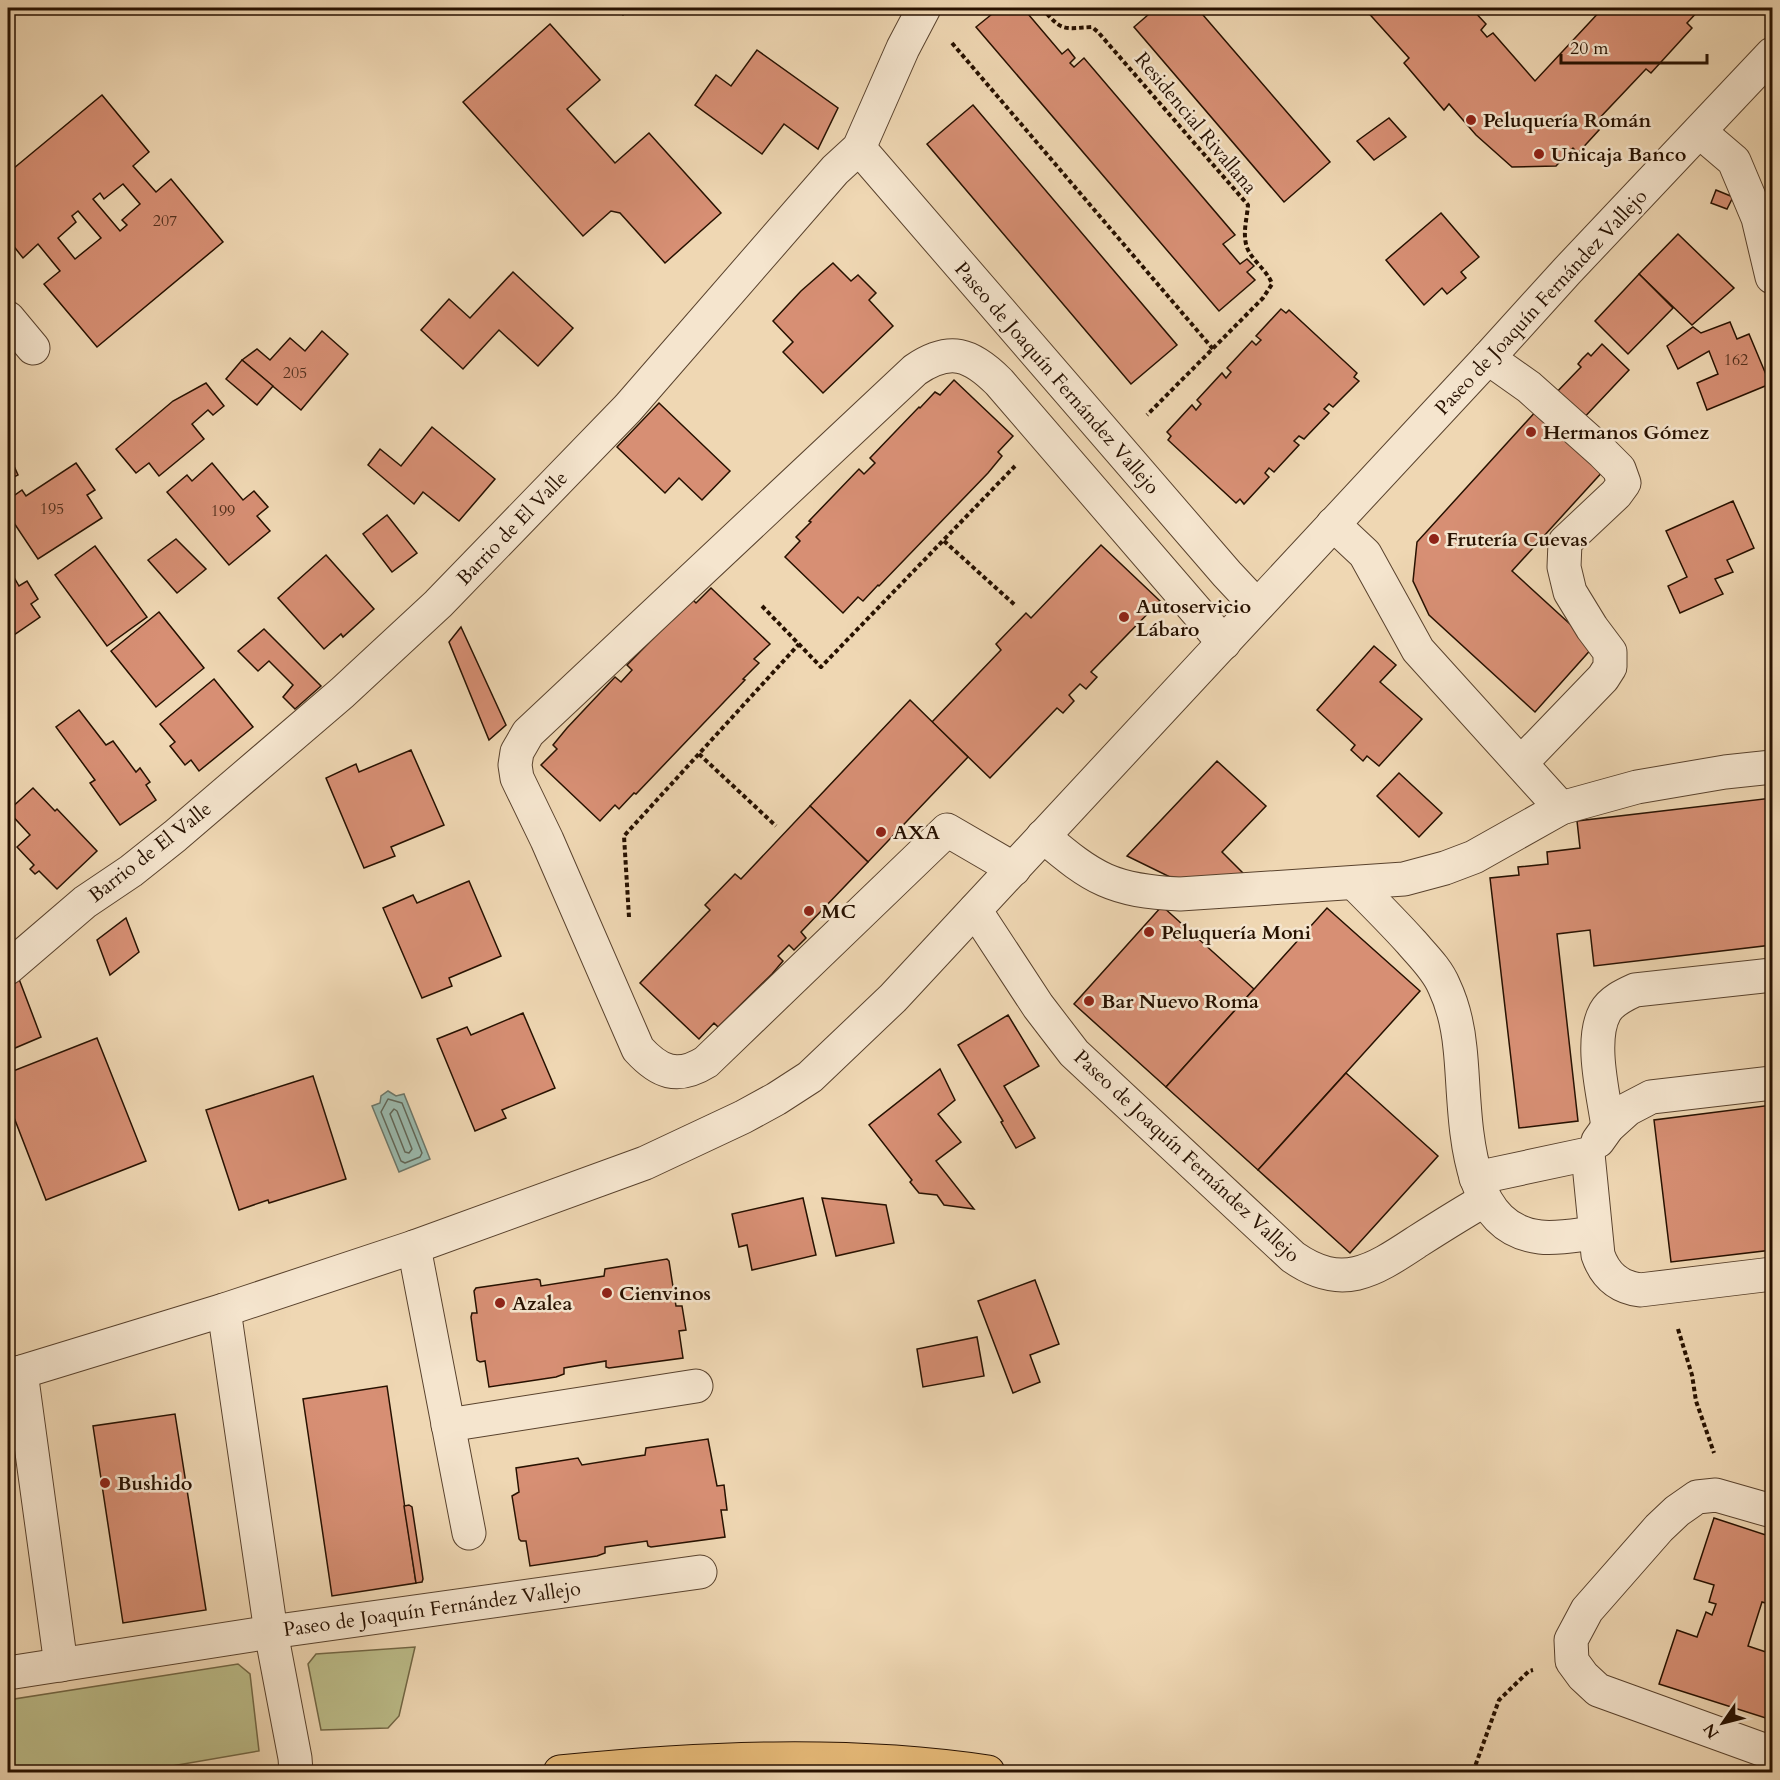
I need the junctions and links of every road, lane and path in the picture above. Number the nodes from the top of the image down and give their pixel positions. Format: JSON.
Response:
{"nodes":[{"id":1,"x":924,"y":8,"type":"edge"},
{"id":2,"x":1042,"y":8,"type":"edge"},
{"id":3,"x":1773,"y":54,"type":"edge"},
{"id":4,"x":1700,"y":132,"type":"junction"},
{"id":5,"x":859,"y":148,"type":"junction"},
{"id":6,"x":1773,"y":277,"type":"edge"},
{"id":7,"x":8,"y":318,"type":"edge"},
{"id":8,"x":33,"y":348,"type":"dead end"},
{"id":9,"x":1212,"y":349,"type":"junction"},
{"id":10,"x":1488,"y":358,"type":"junction"},
{"id":11,"x":1116,"y":446,"type":"junction"},
{"id":12,"x":1022,"y":459,"type":"dead end"},
{"id":13,"x":1333,"y":524,"type":"junction"},
{"id":14,"x":944,"y":541,"type":"junction"},
{"id":15,"x":762,"y":606,"type":"dead end"},
{"id":16,"x":1016,"y":606,"type":"dead end"},
{"id":17,"x":1257,"y":606,"type":"junction"},
{"id":18,"x":1224,"y":643,"type":"junction"},
{"id":19,"x":799,"y":644,"type":"junction"},
{"id":20,"x":699,"y":754,"type":"junction"},
{"id":21,"x":1521,"y":763,"type":"junction"},
{"id":22,"x":1773,"y":767,"type":"edge"},
{"id":23,"x":1561,"y":808,"type":"junction"},
{"id":24,"x":776,"y":826,"type":"dead end"},
{"id":25,"x":1043,"y":836,"type":"junction"},
{"id":26,"x":1014,"y":869,"type":"junction"},
{"id":27,"x":1354,"y":883,"type":"junction"},
{"id":28,"x":975,"y":910,"type":"junction"},
{"id":29,"x":629,"y":919,"type":"dead end"},
{"id":30,"x":8,"y":968,"type":"edge"},
{"id":31,"x":1773,"y":975,"type":"edge"},
{"id":32,"x":1773,"y":1083,"type":"edge"},
{"id":33,"x":1608,"y":1127,"type":"junction"},
{"id":34,"x":1588,"y":1154,"type":"junction"},
{"id":35,"x":1481,"y":1189,"type":"junction"},
{"id":36,"x":1595,"y":1233,"type":"junction"},
{"id":37,"x":414,"y":1247,"type":"junction"},
{"id":38,"x":1773,"y":1274,"type":"edge"},
{"id":39,"x":1657,"y":1288,"type":"junction"},
{"id":40,"x":224,"y":1310,"type":"junction"},
{"id":41,"x":14,"y":1374,"type":"edge"},
{"id":42,"x":696,"y":1386,"type":"dead end"},
{"id":43,"x":448,"y":1425,"type":"junction"},
{"id":44,"x":1697,"y":1497,"type":"junction"},
{"id":45,"x":1773,"y":1511,"type":"edge"},
{"id":46,"x":469,"y":1533,"type":"dead end"},
{"id":47,"x":700,"y":1572,"type":"dead end"},
{"id":48,"x":272,"y":1632,"type":"junction"},
{"id":49,"x":61,"y":1665,"type":"junction"},
{"id":50,"x":8,"y":1673,"type":"edge"},
{"id":51,"x":1500,"y":1700,"type":"dead end"},
{"id":52,"x":1773,"y":1753,"type":"edge"},
{"id":53,"x":296,"y":1773,"type":"edge"},
{"id":54,"x":560,"y":1773,"type":"edge"},
{"id":55,"x":988,"y":1773,"type":"edge"},
{"id":56,"x":1473,"y":1773,"type":"edge"}],
"edges":[{"from":1,"to":5,"type":"street","name":"Barrio de El Valle"},
{"from":1,"to":9,"type":"path"},
{"from":2,"to":9,"type":"path","name":"Residencial Rivallana"},
{"from":3,"to":4,"type":"street","name":"Paseo de Joaquín Fernández Vallejo"},
{"from":4,"to":6,"type":"street"},
{"from":4,"to":10,"type":"street","name":"Paseo de Joaquín Fernández Vallejo"},
{"from":5,"to":11,"type":"street","name":"Paseo de Joaquín Fernández Vallejo"},
{"from":5,"to":30,"type":"street","name":"Barrio de El Valle"},
{"from":7,"to":8,"type":"street"},
{"from":9,"to":11,"type":"path","name":"Residencial Rivallana"},
{"from":10,"to":13,"type":"street","name":"Paseo de Joaquín Fernández Vallejo"},
{"from":10,"to":21,"type":"street"},
{"from":11,"to":17,"type":"street","name":"Paseo de Joaquín Fernández Vallejo"},
{"from":12,"to":14,"type":"path"},
{"from":13,"to":17,"type":"street","name":"Paseo de Joaquín Fernández Vallejo"},
{"from":13,"to":21,"type":"street"},
{"from":14,"to":16,"type":"path"},
{"from":14,"to":19,"type":"path"},
{"from":15,"to":19,"type":"path"},
{"from":17,"to":18,"type":"street","name":"Paseo de Joaquín Fernández Vallejo"},
{"from":18,"to":25,"type":"street","name":"Paseo de Joaquín Fernández Vallejo"},
{"from":18,"to":26,"type":"street"},
{"from":19,"to":20,"type":"path"},
{"from":20,"to":24,"type":"path"},
{"from":20,"to":29,"type":"path"},
{"from":21,"to":23,"type":"street"},
{"from":22,"to":23,"type":"street"},
{"from":23,"to":27,"type":"street"},
{"from":25,"to":26,"type":"street","name":"Paseo de Joaquín Fernández Vallejo"},
{"from":25,"to":27,"type":"street"},
{"from":26,"to":28,"type":"street","name":"Paseo de Joaquín Fernández Vallejo"},
{"from":27,"to":35,"type":"street"},
{"from":28,"to":35,"type":"street","name":"Paseo de Joaquín Fernández Vallejo"},
{"from":28,"to":37,"type":"street","name":"Paseo de Joaquín Fernández Vallejo"},
{"from":31,"to":33,"type":"street"},
{"from":32,"to":33,"type":"street"},
{"from":33,"to":34,"type":"street"},
{"from":34,"to":35,"type":"street","name":"Paseo de Joaquín Fernández Vallejo"},
{"from":34,"to":36,"type":"street"},
{"from":35,"to":36,"type":"street"},
{"from":36,"to":39,"type":"street"},
{"from":37,"to":40,"type":"street","name":"Paseo de Joaquín Fernández Vallejo"},
{"from":37,"to":43,"type":"street"},
{"from":38,"to":39,"type":"street"},
{"from":39,"to":44,"type":"path"},
{"from":40,"to":41,"type":"street","name":"Paseo de Joaquín Fernández Vallejo"},
{"from":40,"to":48,"type":"street","name":"Paseo de Joaquín Fernández Vallejo"},
{"from":41,"to":49,"type":"street","name":"Paseo de Joaquín Fernández Vallejo"},
{"from":42,"to":43,"type":"street"},
{"from":43,"to":46,"type":"street"},
{"from":44,"to":45,"type":"street"},
{"from":44,"to":52,"type":"street"},
{"from":47,"to":48,"type":"street","name":"Paseo de Joaquín Fernández Vallejo"},
{"from":48,"to":49,"type":"street"},
{"from":48,"to":53,"type":"street"},
{"from":49,"to":50,"type":"street"},
{"from":51,"to":56,"type":"path"},
{"from":54,"to":55,"type":"main road"}]}
